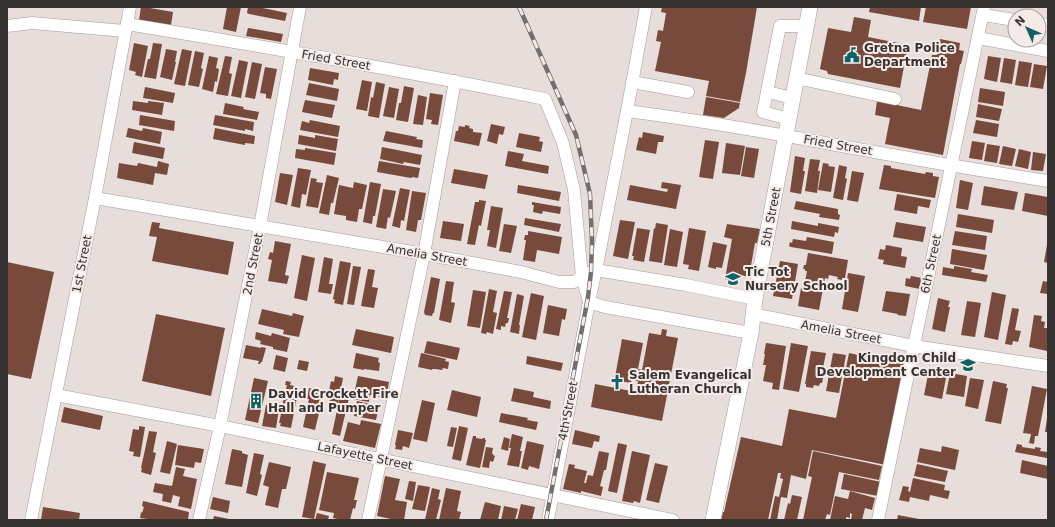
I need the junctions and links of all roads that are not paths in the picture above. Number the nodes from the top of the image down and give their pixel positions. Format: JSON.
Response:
{"nodes":[{"id":1,"x":130,"y":7,"type":"edge"},
{"id":2,"x":300,"y":7,"type":"edge"},
{"id":3,"x":646,"y":7,"type":"edge"},
{"id":4,"x":810,"y":7,"type":"edge"},
{"id":5,"x":984,"y":11,"type":"edge"},
{"id":6,"x":1007,"y":18,"type":"edge"},
{"id":7,"x":7,"y":26,"type":"edge"},
{"id":8,"x":806,"y":26,"type":"junction"},
{"id":9,"x":126,"y":27,"type":"junction"},
{"id":10,"x":978,"y":38,"type":"junction"},
{"id":11,"x":1048,"y":51,"type":"edge"},
{"id":12,"x":292,"y":52,"type":"junction"},
{"id":13,"x":796,"y":78,"type":"junction"},
{"id":14,"x":455,"y":81,"type":"junction"},
{"id":15,"x":632,"y":82,"type":"junction"},
{"id":16,"x":688,"y":92,"type":"dead end"},
{"id":17,"x":767,"y":92,"type":"junction"},
{"id":18,"x":793,"y":98,"type":"junction"},
{"id":19,"x":895,"y":99,"type":"dead end"},
{"id":20,"x":627,"y":111,"type":"junction"},
{"id":21,"x":789,"y":119,"type":"junction"},
{"id":22,"x":786,"y":136,"type":"junction"},
{"id":23,"x":951,"y":166,"type":"junction"},
{"id":24,"x":1048,"y":181,"type":"edge"},
{"id":25,"x":95,"y":198,"type":"junction"},
{"id":26,"x":260,"y":226,"type":"junction"},
{"id":27,"x":424,"y":254,"type":"junction"},
{"id":28,"x":596,"y":270,"type":"junction"},
{"id":29,"x":582,"y":276,"type":"junction"},
{"id":30,"x":589,"y":302,"type":"junction"},
{"id":31,"x":754,"y":307,"type":"junction"},
{"id":32,"x":751,"y":333,"type":"junction"},
{"id":33,"x":914,"y":346,"type":"junction"},
{"id":34,"x":1048,"y":366,"type":"edge"},
{"id":35,"x":56,"y":395,"type":"junction"},
{"id":36,"x":220,"y":426,"type":"junction"},
{"id":37,"x":382,"y":459,"type":"junction"},
{"id":38,"x":552,"y":495,"type":"junction"},
{"id":39,"x":31,"y":520,"type":"edge"},
{"id":40,"x":198,"y":520,"type":"edge"},
{"id":41,"x":368,"y":520,"type":"edge"},
{"id":42,"x":548,"y":520,"type":"edge"},
{"id":43,"x":673,"y":520,"type":"edge"},
{"id":44,"x":713,"y":520,"type":"edge"},
{"id":45,"x":878,"y":520,"type":"edge"}],
"edges":[{"from":1,"to":9,"type":"street","name":"1st Street"},
{"from":2,"to":12,"type":"street","name":"2nd Street"},
{"from":3,"to":15,"type":"street","name":"4th Street"},
{"from":4,"to":8,"type":"main road","name":"5th Street"},
{"from":5,"to":6,"type":"street"},
{"from":5,"to":10,"type":"street","name":"6th Street"},
{"from":7,"to":9,"type":"street","name":"Fried Street"},
{"from":8,"to":13,"type":"main road","name":"5th Street"},
{"from":8,"to":17,"type":"street"},
{"from":9,"to":12,"type":"street","name":"Fried Street"},
{"from":9,"to":25,"type":"street","name":"1st Street"},
{"from":10,"to":11,"type":"street"},
{"from":10,"to":23,"type":"street","name":"6th Street"},
{"from":12,"to":14,"type":"street","name":"Fried Street"},
{"from":12,"to":26,"type":"street","name":"2nd Street"},
{"from":13,"to":18,"type":"main road","name":"5th Street"},
{"from":13,"to":19,"type":"street"},
{"from":14,"to":27,"type":"street"},
{"from":14,"to":29,"type":"street","name":"Fried Street"},
{"from":15,"to":16,"type":"street"},
{"from":15,"to":20,"type":"street","name":"4th Street"},
{"from":17,"to":18,"type":"street"},
{"from":17,"to":21,"type":"street"},
{"from":18,"to":21,"type":"main road","name":"5th Street"},
{"from":20,"to":22,"type":"street","name":"Fried Street"},
{"from":20,"to":28,"type":"street","name":"4th Street"},
{"from":21,"to":22,"type":"main road","name":"5th Street"},
{"from":22,"to":23,"type":"street","name":"Fried Street"},
{"from":22,"to":31,"type":"main road","name":"5th Street"},
{"from":23,"to":24,"type":"street","name":"Fried Street"},
{"from":23,"to":33,"type":"street","name":"6th Street"},
{"from":25,"to":26,"type":"street","name":"Amelia Street"},
{"from":25,"to":35,"type":"street","name":"1st Street"},
{"from":26,"to":27,"type":"street","name":"Amelia Street"},
{"from":26,"to":36,"type":"street","name":"2nd Street"},
{"from":27,"to":29,"type":"street","name":"Amelia Street"},
{"from":27,"to":37,"type":"street"},
{"from":28,"to":29,"type":"street","name":"Amelia Street"},
{"from":28,"to":30,"type":"street","name":"4th Street"},
{"from":28,"to":31,"type":"street","name":"Amelia Street"},
{"from":29,"to":30,"type":"street"},
{"from":30,"to":32,"type":"street"},
{"from":30,"to":38,"type":"street","name":"4th Street"},
{"from":31,"to":32,"type":"main road","name":"5th Street"},
{"from":31,"to":33,"type":"street","name":"Amelia Street"},
{"from":32,"to":44,"type":"main road","name":"5th Street"},
{"from":33,"to":34,"type":"street","name":"Amelia Street"},
{"from":33,"to":45,"type":"street","name":"6th Street"},
{"from":35,"to":36,"type":"street","name":"Lafayette Street"},
{"from":35,"to":39,"type":"street","name":"1st Street"},
{"from":36,"to":37,"type":"street","name":"Lafayette Street"},
{"from":36,"to":40,"type":"street","name":"2nd Street"},
{"from":37,"to":38,"type":"street","name":"Lafayette Street"},
{"from":37,"to":41,"type":"street"},
{"from":38,"to":42,"type":"street","name":"4th Street"},
{"from":38,"to":43,"type":"street","name":"Lafayette Street"}]}
